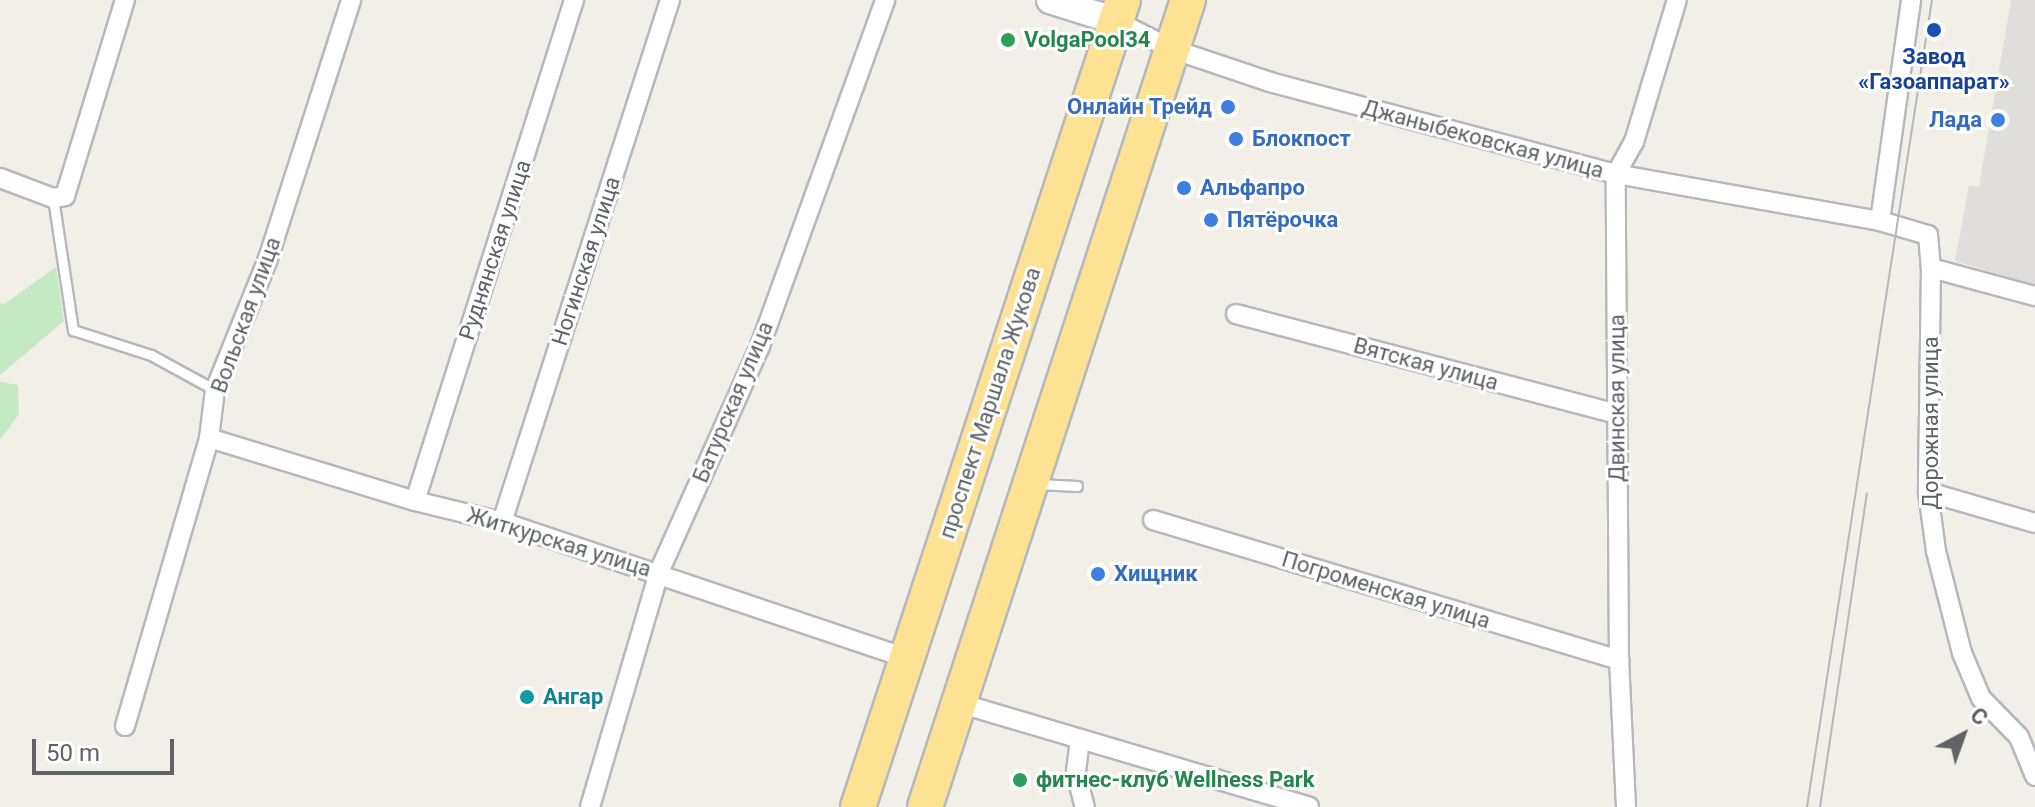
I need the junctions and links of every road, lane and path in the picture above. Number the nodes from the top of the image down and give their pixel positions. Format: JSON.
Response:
{"nodes":[{"id":1,"x":125,"y":0,"type":"edge"},
{"id":2,"x":351,"y":0,"type":"edge"},
{"id":3,"x":574,"y":0,"type":"edge"},
{"id":4,"x":670,"y":0,"type":"edge"},
{"id":5,"x":885,"y":0,"type":"edge"},
{"id":6,"x":1050,"y":0,"type":"edge"},
{"id":7,"x":1188,"y":0,"type":"edge"},
{"id":8,"x":1677,"y":0,"type":"edge"},
{"id":9,"x":1911,"y":0,"type":"edge"},
{"id":10,"x":1119,"y":11,"type":"edge"},
{"id":11,"x":1172,"y":49,"type":"junction"},
{"id":12,"x":1616,"y":174,"type":"junction"},
{"id":13,"x":0,"y":178,"type":"edge"},
{"id":14,"x":53,"y":198,"type":"junction"},
{"id":15,"x":1880,"y":221,"type":"junction"},
{"id":16,"x":1928,"y":235,"type":"joint"},
{"id":17,"x":1931,"y":268,"type":"junction"},
{"id":18,"x":2035,"y":296,"type":"edge"},
{"id":19,"x":1236,"y":314,"type":"dead end"},
{"id":20,"x":215,"y":390,"type":"junction"},
{"id":21,"x":1616,"y":414,"type":"junction"},
{"id":22,"x":209,"y":438,"type":"junction"},
{"id":23,"x":1030,"y":484,"type":"junction"},
{"id":24,"x":1077,"y":486,"type":"dead end"},
{"id":25,"x":1928,"y":492,"type":"junction"},
{"id":26,"x":415,"y":501,"type":"junction"},
{"id":27,"x":1153,"y":520,"type":"dead end"},
{"id":28,"x":502,"y":522,"type":"junction"},
{"id":29,"x":2035,"y":523,"type":"edge"},
{"id":30,"x":659,"y":572,"type":"junction"},
{"id":31,"x":906,"y":658,"type":"junction"},
{"id":32,"x":1619,"y":660,"type":"junction"},
{"id":33,"x":959,"y":703,"type":"junction"},
{"id":34,"x":125,"y":726,"type":"dead end"},
{"id":35,"x":2027,"y":737,"type":"edge"},
{"id":36,"x":1080,"y":739,"type":"junction"},
{"id":37,"x":2035,"y":776,"type":"edge"},
{"id":38,"x":590,"y":807,"type":"edge"},
{"id":39,"x":858,"y":807,"type":"edge"},
{"id":40,"x":925,"y":807,"type":"edge"},
{"id":41,"x":1085,"y":807,"type":"edge"},
{"id":42,"x":1309,"y":807,"type":"edge"},
{"id":43,"x":1626,"y":807,"type":"edge"}],
"edges":[{"from":1,"to":14,"type":"street"},
{"from":2,"to":20,"type":"street","name":"Вольская улица"},
{"from":3,"to":26,"type":"street","name":"Руднянская улица"},
{"from":4,"to":28,"type":"street","name":"Ногинская улица"},
{"from":5,"to":30,"type":"street","name":"Батурская улица"},
{"from":6,"to":10,"type":"main road","name":"Джаныбековская улица"},
{"from":7,"to":11,"type":"highway"},
{"from":8,"to":12,"type":"street","name":"Двинская улица"},
{"from":9,"to":15,"type":"street"},
{"from":10,"to":11,"type":"street","name":"Джаныбековская улица"},
{"from":10,"to":31,"type":"highway","name":"проспект Маршала Жукова"},
{"from":11,"to":12,"type":"street","name":"Джаныбековская улица"},
{"from":11,"to":23,"type":"highway"},
{"from":12,"to":15,"type":"street","name":"Джаныбековская улица"},
{"from":12,"to":21,"type":"street","name":"Двинская улица"},
{"from":13,"to":14,"type":"street"},
{"from":14,"to":20,"type":"lane"},
{"from":15,"to":16,"type":"street","name":"Джаныбековская улица"},
{"from":16,"to":17,"type":"street","name":"Дорожная улица"},
{"from":17,"to":18,"type":"street"},
{"from":17,"to":25,"type":"street","name":"Дорожная улица"},
{"from":19,"to":21,"type":"street","name":"Вятская улица"},
{"from":20,"to":22,"type":"street","name":"Вольская улица"},
{"from":21,"to":32,"type":"street","name":"Двинская улица"},
{"from":22,"to":26,"type":"street","name":"Житкурская улица"},
{"from":22,"to":34,"type":"street","name":"Вольская улица"},
{"from":23,"to":24,"type":"lane"},
{"from":23,"to":33,"type":"highway"},
{"from":25,"to":29,"type":"street"},
{"from":25,"to":35,"type":"street","name":"Дорожная улица"},
{"from":26,"to":28,"type":"street","name":"Житкурская улица"},
{"from":27,"to":32,"type":"street","name":"Погроменская улица"},
{"from":28,"to":30,"type":"street","name":"Житкурская улица"},
{"from":30,"to":31,"type":"street","name":"Житкурская улица"},
{"from":30,"to":38,"type":"street","name":"Батурская улица"},
{"from":31,"to":39,"type":"highway","name":"проспект Маршала Жукова"},
{"from":32,"to":43,"type":"street","name":"Двинская улица"},
{"from":33,"to":36,"type":"street"},
{"from":33,"to":40,"type":"highway"},
{"from":35,"to":37,"type":"street","name":"Дорожная улица"},
{"from":36,"to":41,"type":"street"},
{"from":36,"to":42,"type":"street"}]}
